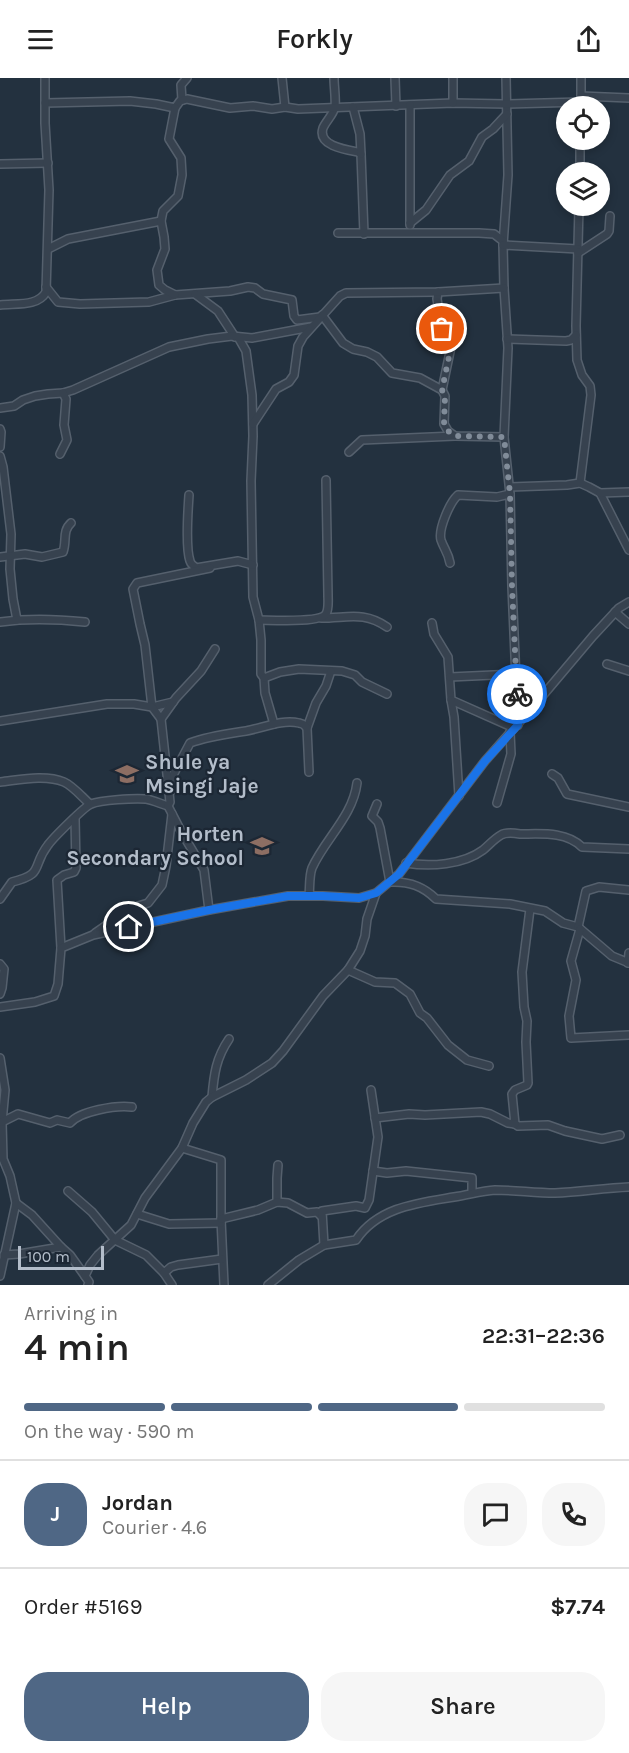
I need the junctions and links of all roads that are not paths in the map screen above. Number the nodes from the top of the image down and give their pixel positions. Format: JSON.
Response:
{"nodes":[{"id":1,"x":45,"y":78,"type":"edge"},
{"id":2,"x":187,"y":78,"type":"edge"},
{"id":3,"x":282,"y":78,"type":"edge"},
{"id":4,"x":334,"y":78,"type":"edge"},
{"id":5,"x":395,"y":78,"type":"edge"},
{"id":6,"x":453,"y":78,"type":"edge"},
{"id":7,"x":506,"y":78,"type":"edge"},
{"id":8,"x":581,"y":78,"type":"edge"},
{"id":9,"x":581,"y":96,"type":"edge"},
{"id":10,"x":629,"y":98,"type":"edge"},
{"id":11,"x":182,"y":100,"type":"junction"},
{"id":12,"x":610,"y":100,"type":"edge"},
{"id":13,"x":45,"y":103,"type":"junction"},
{"id":14,"x":453,"y":103,"type":"junction"},
{"id":15,"x":556,"y":103,"type":"edge"},
{"id":16,"x":506,"y":104,"type":"junction"},
{"id":17,"x":396,"y":105,"type":"junction"},
{"id":18,"x":410,"y":105,"type":"junction"},
{"id":19,"x":285,"y":107,"type":"junction"},
{"id":20,"x":353,"y":107,"type":"junction"},
{"id":21,"x":175,"y":108,"type":"junction"},
{"id":22,"x":335,"y":108,"type":"junction"},
{"id":23,"x":507,"y":114,"type":"junction"},
{"id":24,"x":361,"y":154,"type":"junction"},
{"id":25,"x":48,"y":163,"type":"junction"},
{"id":26,"x":0,"y":164,"type":"edge"},
{"id":27,"x":579,"y":216,"type":"edge"},
{"id":28,"x":610,"y":216,"type":"dead end"},
{"id":29,"x":161,"y":222,"type":"junction"},
{"id":30,"x":410,"y":223,"type":"junction"},
{"id":31,"x":338,"y":233,"type":"dead end"},
{"id":32,"x":409,"y":233,"type":"junction"},
{"id":33,"x":364,"y":234,"type":"junction"},
{"id":34,"x":503,"y":243,"type":"junction"},
{"id":35,"x":48,"y":249,"type":"junction"},
{"id":36,"x":578,"y":251,"type":"junction"},
{"id":37,"x":46,"y":287,"type":"junction"},
{"id":38,"x":504,"y":288,"type":"junction"},
{"id":39,"x":438,"y":292,"type":"junction"},
{"id":40,"x":195,"y":294,"type":"junction"},
{"id":41,"x":175,"y":295,"type":"junction"},
{"id":42,"x":0,"y":305,"type":"edge"},
{"id":43,"x":321,"y":316,"type":"junction"},
{"id":44,"x":311,"y":327,"type":"junction"},
{"id":45,"x":576,"y":334,"type":"junction"},
{"id":46,"x":237,"y":337,"type":"junction"},
{"id":47,"x":507,"y":339,"type":"junction"},
{"id":48,"x":442,"y":390,"type":"junction"},
{"id":49,"x":63,"y":393,"type":"junction"},
{"id":50,"x":0,"y":408,"type":"edge"},
{"id":51,"x":252,"y":424,"type":"junction"},
{"id":52,"x":0,"y":429,"type":"edge"},
{"id":53,"x":455,"y":436,"type":"junction"},
{"id":54,"x":504,"y":437,"type":"junction"},
{"id":55,"x":0,"y":447,"type":"edge"},
{"id":56,"x":349,"y":452,"type":"dead end"},
{"id":57,"x":60,"y":454,"type":"dead end"},
{"id":58,"x":0,"y":456,"type":"edge"},
{"id":59,"x":326,"y":480,"type":"dead end"},
{"id":60,"x":580,"y":483,"type":"junction"},
{"id":61,"x":510,"y":491,"type":"junction"},
{"id":62,"x":629,"y":492,"type":"edge"},
{"id":63,"x":600,"y":493,"type":"junction"},
{"id":64,"x":189,"y":495,"type":"dead end"},
{"id":65,"x":71,"y":523,"type":"dead end"},
{"id":66,"x":629,"y":550,"type":"edge"},
{"id":67,"x":10,"y":556,"type":"junction"},
{"id":68,"x":0,"y":557,"type":"edge"},
{"id":69,"x":450,"y":563,"type":"dead end"},
{"id":70,"x":253,"y":565,"type":"junction"},
{"id":71,"x":210,"y":568,"type":"dead end"},
{"id":72,"x":629,"y":602,"type":"edge"},
{"id":73,"x":615,"y":612,"type":"junction"},
{"id":74,"x":321,"y":618,"type":"junction"},
{"id":75,"x":259,"y":620,"type":"junction"},
{"id":76,"x":17,"y":621,"type":"junction"},
{"id":77,"x":0,"y":622,"type":"edge"},
{"id":78,"x":85,"y":622,"type":"dead end"},
{"id":79,"x":432,"y":623,"type":"dead end"},
{"id":80,"x":629,"y":624,"type":"edge"},
{"id":81,"x":387,"y":627,"type":"dead end"},
{"id":82,"x":215,"y":649,"type":"dead end"},
{"id":83,"x":607,"y":664,"type":"dead end"},
{"id":84,"x":331,"y":671,"type":"junction"},
{"id":85,"x":629,"y":671,"type":"edge"},
{"id":86,"x":516,"y":674,"type":"junction"},
{"id":87,"x":450,"y":677,"type":"junction"},
{"id":88,"x":264,"y":678,"type":"junction"},
{"id":89,"x":387,"y":694,"type":"dead end"},
{"id":90,"x":451,"y":700,"type":"junction"},
{"id":91,"x":173,"y":702,"type":"junction"},
{"id":92,"x":152,"y":707,"type":"junction"},
{"id":93,"x":161,"y":719,"type":"junction"},
{"id":94,"x":0,"y":721,"type":"edge"},
{"id":95,"x":274,"y":724,"type":"junction"},
{"id":96,"x":307,"y":728,"type":"junction"},
{"id":97,"x":514,"y":728,"type":"junction"},
{"id":98,"x":309,"y":772,"type":"dead end"},
{"id":99,"x":552,"y":774,"type":"dead end"},
{"id":100,"x":0,"y":782,"type":"edge"},
{"id":101,"x":357,"y":783,"type":"dead end"},
{"id":102,"x":459,"y":796,"type":"junction"},
{"id":103,"x":497,"y":803,"type":"dead end"},
{"id":104,"x":90,"y":804,"type":"junction"},
{"id":105,"x":169,"y":804,"type":"junction"},
{"id":106,"x":377,"y":804,"type":"dead end"},
{"id":107,"x":629,"y":807,"type":"edge"},
{"id":108,"x":172,"y":814,"type":"junction"},
{"id":109,"x":75,"y":818,"type":"junction"},
{"id":110,"x":629,"y":849,"type":"edge"},
{"id":111,"x":406,"y":863,"type":"junction"},
{"id":112,"x":390,"y":882,"type":"junction"},
{"id":113,"x":2,"y":889,"type":"edge"},
{"id":114,"x":629,"y":890,"type":"edge"},
{"id":115,"x":376,"y":893,"type":"junction"},
{"id":116,"x":309,"y":896,"type":"junction"},
{"id":117,"x":0,"y":899,"type":"edge"},
{"id":118,"x":530,"y":909,"type":"junction"},
{"id":119,"x":209,"y":910,"type":"junction"},
{"id":120,"x":579,"y":928,"type":"junction"},
{"id":121,"x":93,"y":935,"type":"junction"},
{"id":122,"x":61,"y":948,"type":"junction"},
{"id":123,"x":629,"y":953,"type":"edge"},
{"id":124,"x":628,"y":963,"type":"edge"},
{"id":125,"x":0,"y":964,"type":"edge"},
{"id":126,"x":348,"y":970,"type":"junction"},
{"id":127,"x":0,"y":994,"type":"edge"},
{"id":128,"x":0,"y":1007,"type":"edge"},
{"id":129,"x":629,"y":1035,"type":"edge"},
{"id":130,"x":229,"y":1039,"type":"dead end"},
{"id":131,"x":0,"y":1058,"type":"edge"},
{"id":132,"x":489,"y":1066,"type":"dead end"},
{"id":133,"x":371,"y":1090,"type":"dead end"},
{"id":134,"x":212,"y":1096,"type":"junction"},
{"id":135,"x":132,"y":1107,"type":"dead end"},
{"id":136,"x":375,"y":1118,"type":"junction"},
{"id":137,"x":2,"y":1122,"type":"junction"},
{"id":138,"x":515,"y":1124,"type":"junction"},
{"id":139,"x":620,"y":1135,"type":"dead end"},
{"id":140,"x":182,"y":1148,"type":"junction"},
{"id":141,"x":278,"y":1165,"type":"dead end"},
{"id":142,"x":373,"y":1171,"type":"junction"},
{"id":143,"x":10,"y":1176,"type":"junction"},
{"id":144,"x":0,"y":1178,"type":"edge"},
{"id":145,"x":629,"y":1187,"type":"edge"},
{"id":146,"x":68,"y":1191,"type":"dead end"},
{"id":147,"x":472,"y":1193,"type":"junction"},
{"id":148,"x":277,"y":1202,"type":"junction"},
{"id":149,"x":15,"y":1203,"type":"junction"},
{"id":150,"x":137,"y":1214,"type":"junction"},
{"id":151,"x":321,"y":1216,"type":"junction"},
{"id":152,"x":221,"y":1221,"type":"junction"},
{"id":153,"x":115,"y":1240,"type":"junction"},
{"id":154,"x":324,"y":1245,"type":"junction"},
{"id":155,"x":61,"y":1247,"type":"junction"},
{"id":156,"x":4,"y":1255,"type":"junction"},
{"id":157,"x":222,"y":1259,"type":"junction"},
{"id":158,"x":164,"y":1273,"type":"junction"},
{"id":159,"x":0,"y":1276,"type":"edge"},
{"id":160,"x":89,"y":1282,"type":"edge"},
{"id":161,"x":172,"y":1285,"type":"edge"},
{"id":162,"x":224,"y":1285,"type":"edge"},
{"id":163,"x":268,"y":1285,"type":"edge"}],
"edges":[{"from":1,"to":13,"type":"street"},
{"from":2,"to":11,"type":"street"},
{"from":3,"to":19,"type":"street"},
{"from":4,"to":22,"type":"street"},
{"from":5,"to":17,"type":"street"},
{"from":6,"to":14,"type":"street"},
{"from":7,"to":16,"type":"street"},
{"from":8,"to":9,"type":"street"},
{"from":10,"to":12,"type":"street"},
{"from":11,"to":19,"type":"street"},
{"from":11,"to":21,"type":"street"},
{"from":13,"to":21,"type":"street"},
{"from":13,"to":25,"type":"street"},
{"from":14,"to":16,"type":"street"},
{"from":14,"to":18,"type":"street"},
{"from":15,"to":16,"type":"street"},
{"from":16,"to":23,"type":"street"},
{"from":17,"to":18,"type":"street"},
{"from":17,"to":20,"type":"street"},
{"from":18,"to":30,"type":"street"},
{"from":19,"to":22,"type":"street"},
{"from":20,"to":22,"type":"street"},
{"from":20,"to":24,"type":"street"},
{"from":21,"to":29,"type":"street"},
{"from":22,"to":24,"type":"street"},
{"from":23,"to":30,"type":"street"},
{"from":23,"to":34,"type":"street"},
{"from":24,"to":33,"type":"street"},
{"from":25,"to":26,"type":"street"},
{"from":25,"to":35,"type":"street"},
{"from":27,"to":36,"type":"street"},
{"from":28,"to":36,"type":"street"},
{"from":29,"to":35,"type":"street"},
{"from":29,"to":41,"type":"street"},
{"from":30,"to":32,"type":"street"},
{"from":31,"to":33,"type":"street"},
{"from":32,"to":33,"type":"street"},
{"from":32,"to":34,"type":"street"},
{"from":34,"to":36,"type":"street"},
{"from":34,"to":38,"type":"street"},
{"from":35,"to":37,"type":"street"},
{"from":36,"to":45,"type":"street"},
{"from":37,"to":41,"type":"street"},
{"from":37,"to":42,"type":"street"},
{"from":38,"to":39,"type":"street"},
{"from":38,"to":47,"type":"street"},
{"from":39,"to":43,"type":"street"},
{"from":39,"to":48,"type":"street"},
{"from":40,"to":41,"type":"street"},
{"from":40,"to":43,"type":"street"},
{"from":40,"to":46,"type":"street"},
{"from":43,"to":44,"type":"street"},
{"from":43,"to":48,"type":"street"},
{"from":44,"to":46,"type":"street"},
{"from":44,"to":51,"type":"street"},
{"from":45,"to":47,"type":"street"},
{"from":45,"to":60,"type":"street"},
{"from":46,"to":49,"type":"street"},
{"from":46,"to":51,"type":"street"},
{"from":47,"to":54,"type":"street"},
{"from":48,"to":53,"type":"street"},
{"from":49,"to":50,"type":"street"},
{"from":49,"to":57,"type":"street"},
{"from":51,"to":70,"type":"street"},
{"from":52,"to":55,"type":"street"},
{"from":53,"to":54,"type":"street"},
{"from":53,"to":56,"type":"street"},
{"from":54,"to":61,"type":"street"},
{"from":58,"to":67,"type":"street"},
{"from":59,"to":74,"type":"street"},
{"from":60,"to":61,"type":"street"},
{"from":60,"to":63,"type":"street"},
{"from":61,"to":69,"type":"street"},
{"from":61,"to":86,"type":"street"},
{"from":62,"to":63,"type":"street"},
{"from":63,"to":66,"type":"street"},
{"from":64,"to":70,"type":"street"},
{"from":65,"to":67,"type":"street"},
{"from":67,"to":68,"type":"street"},
{"from":67,"to":76,"type":"street"},
{"from":70,"to":75,"type":"street"},
{"from":71,"to":92,"type":"street"},
{"from":72,"to":73,"type":"street"},
{"from":73,"to":80,"type":"street"},
{"from":73,"to":97,"type":"street"},
{"from":74,"to":75,"type":"street"},
{"from":74,"to":81,"type":"street"},
{"from":75,"to":88,"type":"street"},
{"from":76,"to":77,"type":"street"},
{"from":76,"to":78,"type":"street"},
{"from":79,"to":87,"type":"street"},
{"from":82,"to":91,"type":"street"},
{"from":83,"to":85,"type":"street"},
{"from":84,"to":88,"type":"street"},
{"from":84,"to":89,"type":"street"},
{"from":84,"to":96,"type":"street"},
{"from":86,"to":87,"type":"street"},
{"from":86,"to":97,"type":"street"},
{"from":87,"to":90,"type":"street"},
{"from":88,"to":95,"type":"street"},
{"from":90,"to":97,"type":"street"},
{"from":90,"to":102,"type":"street"},
{"from":91,"to":92,"type":"street"},
{"from":91,"to":93,"type":"street"},
{"from":92,"to":93,"type":"street"},
{"from":92,"to":94,"type":"street"},
{"from":93,"to":105,"type":"street"},
{"from":95,"to":96,"type":"street"},
{"from":95,"to":105,"type":"street"},
{"from":96,"to":98,"type":"street"},
{"from":97,"to":102,"type":"street"},
{"from":97,"to":103,"type":"street"},
{"from":99,"to":107,"type":"street"},
{"from":100,"to":104,"type":"street"},
{"from":101,"to":116,"type":"street"},
{"from":102,"to":111,"type":"street"},
{"from":104,"to":105,"type":"street"},
{"from":104,"to":109,"type":"street"},
{"from":105,"to":108,"type":"street"},
{"from":106,"to":112,"type":"street"},
{"from":108,"to":119,"type":"street"},
{"from":108,"to":121,"type":"street"},
{"from":109,"to":113,"type":"street"},
{"from":109,"to":122,"type":"street"},
{"from":110,"to":111,"type":"street"},
{"from":111,"to":112,"type":"street"},
{"from":112,"to":115,"type":"street"},
{"from":112,"to":118,"type":"street"},
{"from":113,"to":117,"type":"street"},
{"from":114,"to":120,"type":"street"},
{"from":115,"to":116,"type":"street"},
{"from":115,"to":126,"type":"street"},
{"from":116,"to":119,"type":"street"},
{"from":118,"to":120,"type":"street"},
{"from":118,"to":138,"type":"street"},
{"from":119,"to":121,"type":"street"},
{"from":120,"to":124,"type":"street"},
{"from":120,"to":129,"type":"street"},
{"from":121,"to":122,"type":"street"},
{"from":122,"to":128,"type":"street"},
{"from":123,"to":124,"type":"street"},
{"from":125,"to":127,"type":"street"},
{"from":126,"to":132,"type":"street"},
{"from":126,"to":134,"type":"street"},
{"from":130,"to":134,"type":"street"},
{"from":131,"to":137,"type":"street"},
{"from":133,"to":136,"type":"street"},
{"from":134,"to":140,"type":"street"},
{"from":135,"to":137,"type":"street"},
{"from":136,"to":138,"type":"street"},
{"from":136,"to":142,"type":"street"},
{"from":137,"to":143,"type":"street"},
{"from":138,"to":139,"type":"street"},
{"from":140,"to":150,"type":"street"},
{"from":140,"to":152,"type":"street"},
{"from":141,"to":148,"type":"street"},
{"from":142,"to":147,"type":"street"},
{"from":142,"to":151,"type":"street"},
{"from":143,"to":144,"type":"street"},
{"from":143,"to":149,"type":"street"},
{"from":145,"to":147,"type":"street"},
{"from":146,"to":153,"type":"street"},
{"from":147,"to":154,"type":"street"},
{"from":148,"to":151,"type":"street"},
{"from":148,"to":152,"type":"street"},
{"from":149,"to":155,"type":"street"},
{"from":149,"to":156,"type":"street"},
{"from":150,"to":152,"type":"street"},
{"from":150,"to":153,"type":"street"},
{"from":151,"to":154,"type":"street"},
{"from":152,"to":157,"type":"street"},
{"from":153,"to":158,"type":"street"},
{"from":153,"to":160,"type":"street"},
{"from":154,"to":163,"type":"street"},
{"from":155,"to":156,"type":"street"},
{"from":155,"to":160,"type":"street"},
{"from":156,"to":159,"type":"street"},
{"from":157,"to":158,"type":"street"},
{"from":157,"to":162,"type":"street"},
{"from":158,"to":161,"type":"street"}]}
